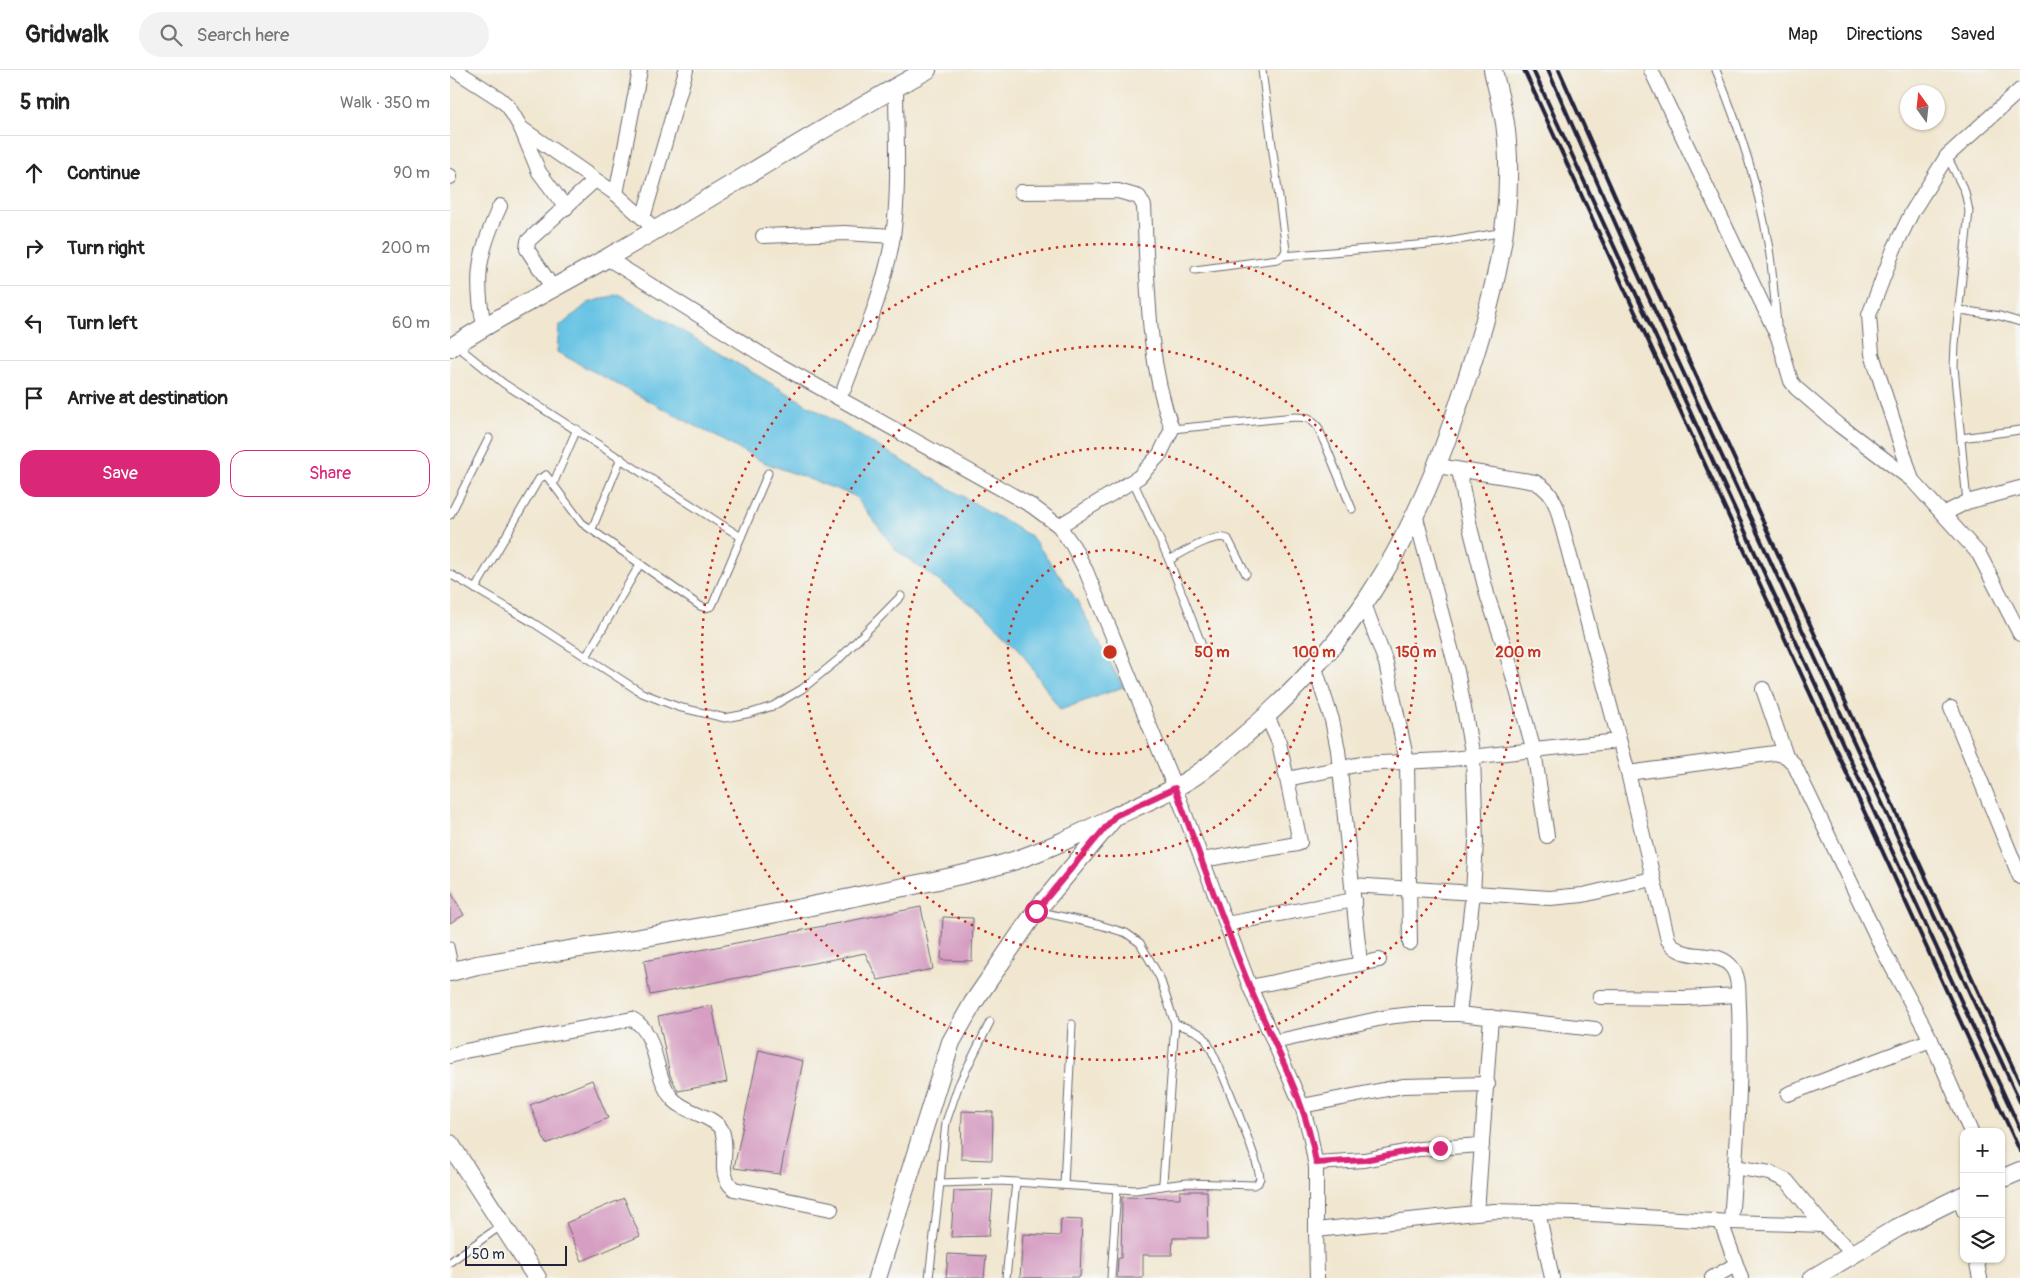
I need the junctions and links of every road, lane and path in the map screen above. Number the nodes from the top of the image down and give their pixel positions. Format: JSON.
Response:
{"nodes":[{"id":1,"x":455,"y":70,"type":"edge"},
{"id":2,"x":640,"y":70,"type":"edge"},
{"id":3,"x":686,"y":70,"type":"edge"},
{"id":4,"x":926,"y":70,"type":"edge"},
{"id":5,"x":1262,"y":70,"type":"edge"},
{"id":6,"x":1493,"y":70,"type":"edge"},
{"id":7,"x":1651,"y":70,"type":"edge"},
{"id":8,"x":1716,"y":70,"type":"edge"},
{"id":9,"x":896,"y":86,"type":"junction"},
{"id":10,"x":2020,"y":90,"type":"edge"},
{"id":11,"x":521,"y":128,"type":"junction"},
{"id":12,"x":1947,"y":156,"type":"junction"},
{"id":13,"x":595,"y":180,"type":"junction"},
{"id":14,"x":1021,"y":192,"type":"dead end"},
{"id":15,"x":616,"y":194,"type":"junction"},
{"id":16,"x":500,"y":206,"type":"dead end"},
{"id":17,"x":566,"y":208,"type":"junction"},
{"id":18,"x":649,"y":224,"type":"junction"},
{"id":19,"x":1504,"y":232,"type":"junction"},
{"id":20,"x":763,"y":236,"type":"dead end"},
{"id":21,"x":893,"y":236,"type":"junction"},
{"id":22,"x":1283,"y":256,"type":"junction"},
{"id":23,"x":607,"y":258,"type":"junction"},
{"id":24,"x":1195,"y":270,"type":"dead end"},
{"id":25,"x":552,"y":286,"type":"junction"},
{"id":26,"x":1960,"y":310,"type":"junction"},
{"id":27,"x":2020,"y":322,"type":"edge"},
{"id":28,"x":484,"y":326,"type":"junction"},
{"id":29,"x":1778,"y":337,"type":"junction"},
{"id":30,"x":453,"y":347,"type":"edge"},
{"id":31,"x":844,"y":389,"type":"dead end"},
{"id":32,"x":577,"y":429,"type":"junction"},
{"id":33,"x":1172,"y":429,"type":"junction"},
{"id":34,"x":2020,"y":430,"type":"edge"},
{"id":35,"x":489,"y":438,"type":"dead end"},
{"id":36,"x":1961,"y":438,"type":"junction"},
{"id":37,"x":621,"y":458,"type":"junction"},
{"id":38,"x":1438,"y":466,"type":"junction"},
{"id":39,"x":1459,"y":470,"type":"junction"},
{"id":40,"x":768,"y":473,"type":"dead end"},
{"id":41,"x":1133,"y":480,"type":"junction"},
{"id":42,"x":1912,"y":480,"type":"junction"},
{"id":43,"x":553,"y":484,"type":"junction"},
{"id":44,"x":2020,"y":488,"type":"edge"},
{"id":45,"x":1967,"y":502,"type":"junction"},
{"id":46,"x":1352,"y":509,"type":"dead end"},
{"id":47,"x":1415,"y":514,"type":"junction"},
{"id":48,"x":1943,"y":514,"type":"junction"},
{"id":49,"x":450,"y":515,"type":"edge"},
{"id":50,"x":1059,"y":526,"type":"junction"},
{"id":51,"x":592,"y":529,"type":"junction"},
{"id":52,"x":741,"y":537,"type":"junction"},
{"id":53,"x":1169,"y":560,"type":"junction"},
{"id":54,"x":640,"y":564,"type":"junction"},
{"id":55,"x":450,"y":574,"type":"edge"},
{"id":56,"x":1246,"y":574,"type":"dead end"},
{"id":57,"x":476,"y":589,"type":"junction"},
{"id":58,"x":900,"y":596,"type":"dead end"},
{"id":59,"x":1364,"y":604,"type":"junction"},
{"id":60,"x":2020,"y":634,"type":"edge"},
{"id":61,"x":1201,"y":643,"type":"dead end"},
{"id":62,"x":586,"y":658,"type":"junction"},
{"id":63,"x":1315,"y":668,"type":"junction"},
{"id":64,"x":1763,"y":689,"type":"dead end"},
{"id":65,"x":1951,"y":708,"type":"dead end"},
{"id":66,"x":1267,"y":716,"type":"junction"},
{"id":67,"x":1618,"y":741,"type":"junction"},
{"id":68,"x":1534,"y":751,"type":"junction"},
{"id":69,"x":1786,"y":756,"type":"junction"},
{"id":70,"x":1473,"y":757,"type":"junction"},
{"id":71,"x":1406,"y":762,"type":"junction"},
{"id":72,"x":1339,"y":768,"type":"junction"},
{"id":73,"x":1628,"y":773,"type":"junction"},
{"id":74,"x":1287,"y":779,"type":"junction"},
{"id":75,"x":1175,"y":788,"type":"junction"},
{"id":76,"x":1115,"y":816,"type":"junction"},
{"id":77,"x":1547,"y":836,"type":"dead end"},
{"id":78,"x":1202,"y":860,"type":"junction"},
{"id":79,"x":2020,"y":877,"type":"edge"},
{"id":80,"x":1652,"y":879,"type":"junction"},
{"id":81,"x":1352,"y":885,"type":"junction"},
{"id":82,"x":1410,"y":889,"type":"junction"},
{"id":83,"x":1473,"y":894,"type":"junction"},
{"id":84,"x":1354,"y":900,"type":"junction"},
{"id":85,"x":1036,"y":911,"type":"junction"},
{"id":86,"x":1226,"y":924,"type":"junction"},
{"id":87,"x":1410,"y":943,"type":"dead end"},
{"id":88,"x":450,"y":946,"type":"edge"},
{"id":89,"x":1379,"y":960,"type":"dead end"},
{"id":90,"x":1360,"y":963,"type":"junction"},
{"id":91,"x":453,"y":971,"type":"edge"},
{"id":92,"x":1250,"y":987,"type":"junction"},
{"id":93,"x":1738,"y":995,"type":"junction"},
{"id":94,"x":1600,"y":996,"type":"dead end"},
{"id":95,"x":1459,"y":1014,"type":"junction"},
{"id":96,"x":1491,"y":1017,"type":"junction"},
{"id":97,"x":990,"y":1022,"type":"dead end"},
{"id":98,"x":1072,"y":1024,"type":"dead end"},
{"id":99,"x":1175,"y":1024,"type":"junction"},
{"id":100,"x":1595,"y":1029,"type":"dead end"},
{"id":101,"x":1931,"y":1040,"type":"junction"},
{"id":102,"x":1274,"y":1042,"type":"junction"},
{"id":103,"x":450,"y":1056,"type":"edge"},
{"id":104,"x":1488,"y":1084,"type":"junction"},
{"id":105,"x":1788,"y":1094,"type":"dead end"},
{"id":106,"x":1302,"y":1106,"type":"junction"},
{"id":107,"x":1969,"y":1128,"type":"edge"},
{"id":108,"x":450,"y":1144,"type":"edge"},
{"id":109,"x":1482,"y":1145,"type":"junction"},
{"id":110,"x":1316,"y":1163,"type":"junction"},
{"id":111,"x":1735,"y":1167,"type":"junction"},
{"id":112,"x":2020,"y":1171,"type":"edge"},
{"id":113,"x":2005,"y":1177,"type":"edge"},
{"id":114,"x":1016,"y":1182,"type":"junction"},
{"id":115,"x":940,"y":1183,"type":"junction"},
{"id":116,"x":1064,"y":1185,"type":"junction"},
{"id":117,"x":1162,"y":1186,"type":"junction"},
{"id":118,"x":1117,"y":1189,"type":"junction"},
{"id":119,"x":1960,"y":1202,"type":"edge"},
{"id":120,"x":831,"y":1209,"type":"dead end"},
{"id":121,"x":1477,"y":1212,"type":"junction"},
{"id":122,"x":1538,"y":1212,"type":"junction"},
{"id":123,"x":1726,"y":1222,"type":"junction"},
{"id":124,"x":502,"y":1225,"type":"junction"},
{"id":125,"x":1824,"y":1225,"type":"junction"},
{"id":126,"x":1316,"y":1230,"type":"junction"},
{"id":127,"x":1853,"y":1253,"type":"junction"},
{"id":128,"x":450,"y":1262,"type":"edge"},
{"id":129,"x":1977,"y":1263,"type":"edge"},
{"id":130,"x":1735,"y":1265,"type":"junction"},
{"id":131,"x":537,"y":1278,"type":"edge"},
{"id":132,"x":877,"y":1278,"type":"edge"},
{"id":133,"x":929,"y":1278,"type":"edge"},
{"id":134,"x":1006,"y":1278,"type":"edge"},
{"id":135,"x":1111,"y":1278,"type":"edge"},
{"id":136,"x":1317,"y":1278,"type":"edge"},
{"id":137,"x":1552,"y":1278,"type":"edge"},
{"id":138,"x":1712,"y":1278,"type":"edge"},
{"id":139,"x":1741,"y":1278,"type":"edge"},
{"id":140,"x":1813,"y":1278,"type":"edge"},
{"id":141,"x":1980,"y":1278,"type":"edge"}],
"edges":[{"from":1,"to":11,"type":"street"},
{"from":2,"to":15,"type":"street"},
{"from":3,"to":18,"type":"street"},
{"from":4,"to":9,"type":"street"},
{"from":5,"to":22,"type":"lane"},
{"from":6,"to":19,"type":"street"},
{"from":7,"to":29,"type":"street"},
{"from":8,"to":29,"type":"lane"},
{"from":9,"to":18,"type":"street"},
{"from":9,"to":21,"type":"street"},
{"from":10,"to":12,"type":"street"},
{"from":11,"to":13,"type":"street"},
{"from":11,"to":17,"type":"street"},
{"from":12,"to":26,"type":"lane"},
{"from":12,"to":42,"type":"street"},
{"from":13,"to":15,"type":"street"},
{"from":13,"to":17,"type":"street"},
{"from":14,"to":33,"type":"street"},
{"from":15,"to":18,"type":"street"},
{"from":16,"to":28,"type":"street"},
{"from":17,"to":25,"type":"street"},
{"from":18,"to":23,"type":"street"},
{"from":19,"to":22,"type":"lane"},
{"from":19,"to":38,"type":"street"},
{"from":20,"to":21,"type":"street"},
{"from":21,"to":31,"type":"street"},
{"from":22,"to":24,"type":"lane"},
{"from":23,"to":25,"type":"street"},
{"from":23,"to":50,"type":"street"},
{"from":25,"to":28,"type":"street"},
{"from":26,"to":27,"type":"lane"},
{"from":26,"to":36,"type":"lane"},
{"from":28,"to":30,"type":"street"},
{"from":29,"to":42,"type":"street"},
{"from":30,"to":32,"type":"lane"},
{"from":32,"to":37,"type":"lane"},
{"from":32,"to":43,"type":"lane"},
{"from":33,"to":41,"type":"street"},
{"from":33,"to":46,"type":"lane"},
{"from":34,"to":36,"type":"lane"},
{"from":35,"to":49,"type":"lane"},
{"from":36,"to":45,"type":"lane"},
{"from":37,"to":51,"type":"lane"},
{"from":37,"to":52,"type":"lane"},
{"from":38,"to":39,"type":"street"},
{"from":38,"to":47,"type":"street"},
{"from":39,"to":67,"type":"street"},
{"from":39,"to":68,"type":"street"},
{"from":40,"to":52,"type":"lane"},
{"from":41,"to":50,"type":"street"},
{"from":41,"to":53,"type":"lane"},
{"from":42,"to":48,"type":"street"},
{"from":43,"to":51,"type":"lane"},
{"from":43,"to":57,"type":"lane"},
{"from":44,"to":45,"type":"street"},
{"from":45,"to":48,"type":"street"},
{"from":47,"to":59,"type":"street"},
{"from":47,"to":70,"type":"street"},
{"from":48,"to":60,"type":"street"},
{"from":50,"to":75,"type":"street"},
{"from":51,"to":54,"type":"lane"},
{"from":52,"to":54,"type":"lane"},
{"from":53,"to":56,"type":"lane"},
{"from":53,"to":61,"type":"lane"},
{"from":54,"to":62,"type":"lane"},
{"from":55,"to":57,"type":"lane"},
{"from":57,"to":62,"type":"lane"},
{"from":58,"to":62,"type":"lane"},
{"from":59,"to":63,"type":"street"},
{"from":59,"to":71,"type":"street"},
{"from":63,"to":66,"type":"street"},
{"from":63,"to":72,"type":"street"},
{"from":64,"to":69,"type":"street"},
{"from":65,"to":79,"type":"street"},
{"from":66,"to":74,"type":"street"},
{"from":66,"to":75,"type":"street"},
{"from":67,"to":68,"type":"street"},
{"from":67,"to":73,"type":"street"},
{"from":68,"to":70,"type":"street"},
{"from":68,"to":77,"type":"street"},
{"from":69,"to":73,"type":"street"},
{"from":69,"to":101,"type":"street"},
{"from":70,"to":71,"type":"street"},
{"from":70,"to":83,"type":"street"},
{"from":71,"to":72,"type":"street"},
{"from":71,"to":82,"type":"street"},
{"from":72,"to":74,"type":"street"},
{"from":72,"to":81,"type":"street"},
{"from":73,"to":80,"type":"street"},
{"from":74,"to":78,"type":"street"},
{"from":75,"to":76,"type":"street"},
{"from":75,"to":78,"type":"street"},
{"from":76,"to":85,"type":"street"},
{"from":76,"to":91,"type":"street"},
{"from":78,"to":86,"type":"street"},
{"from":80,"to":83,"type":"street"},
{"from":80,"to":93,"type":"street"},
{"from":81,"to":82,"type":"street"},
{"from":81,"to":84,"type":"street"},
{"from":82,"to":83,"type":"street"},
{"from":82,"to":87,"type":"street"},
{"from":83,"to":95,"type":"street"},
{"from":84,"to":86,"type":"street"},
{"from":84,"to":90,"type":"street"},
{"from":85,"to":99,"type":"lane"},
{"from":85,"to":132,"type":"street"},
{"from":86,"to":92,"type":"street"},
{"from":88,"to":91,"type":"lane"},
{"from":89,"to":90,"type":"street"},
{"from":90,"to":92,"type":"street"},
{"from":92,"to":102,"type":"street"},
{"from":93,"to":94,"type":"street"},
{"from":93,"to":111,"type":"street"},
{"from":95,"to":96,"type":"street"},
{"from":95,"to":102,"type":"street"},
{"from":96,"to":100,"type":"street"},
{"from":96,"to":104,"type":"street"},
{"from":97,"to":115,"type":"lane"},
{"from":98,"to":116,"type":"lane"},
{"from":99,"to":117,"type":"lane"},
{"from":99,"to":117,"type":"lane"},
{"from":101,"to":105,"type":"street"},
{"from":101,"to":107,"type":"street"},
{"from":102,"to":106,"type":"street"},
{"from":103,"to":120,"type":"street"},
{"from":104,"to":106,"type":"street"},
{"from":104,"to":109,"type":"street"},
{"from":106,"to":110,"type":"street"},
{"from":108,"to":124,"type":"street"},
{"from":109,"to":110,"type":"street"},
{"from":109,"to":121,"type":"street"},
{"from":110,"to":126,"type":"street"},
{"from":111,"to":123,"type":"street"},
{"from":111,"to":125,"type":"street"},
{"from":112,"to":113,"type":"street"},
{"from":114,"to":115,"type":"lane"},
{"from":114,"to":116,"type":"lane"},
{"from":114,"to":134,"type":"lane"},
{"from":115,"to":133,"type":"lane"},
{"from":116,"to":118,"type":"lane"},
{"from":117,"to":118,"type":"lane"},
{"from":118,"to":135,"type":"lane"},
{"from":119,"to":127,"type":"street"},
{"from":121,"to":122,"type":"street"},
{"from":121,"to":126,"type":"street"},
{"from":122,"to":123,"type":"street"},
{"from":122,"to":137,"type":"street"},
{"from":123,"to":125,"type":"street"},
{"from":123,"to":130,"type":"street"},
{"from":124,"to":128,"type":"lane"},
{"from":124,"to":131,"type":"street"},
{"from":125,"to":127,"type":"street"},
{"from":126,"to":136,"type":"street"},
{"from":127,"to":140,"type":"street"},
{"from":129,"to":141,"type":"street"},
{"from":130,"to":138,"type":"street"},
{"from":130,"to":139,"type":"street"}]}
